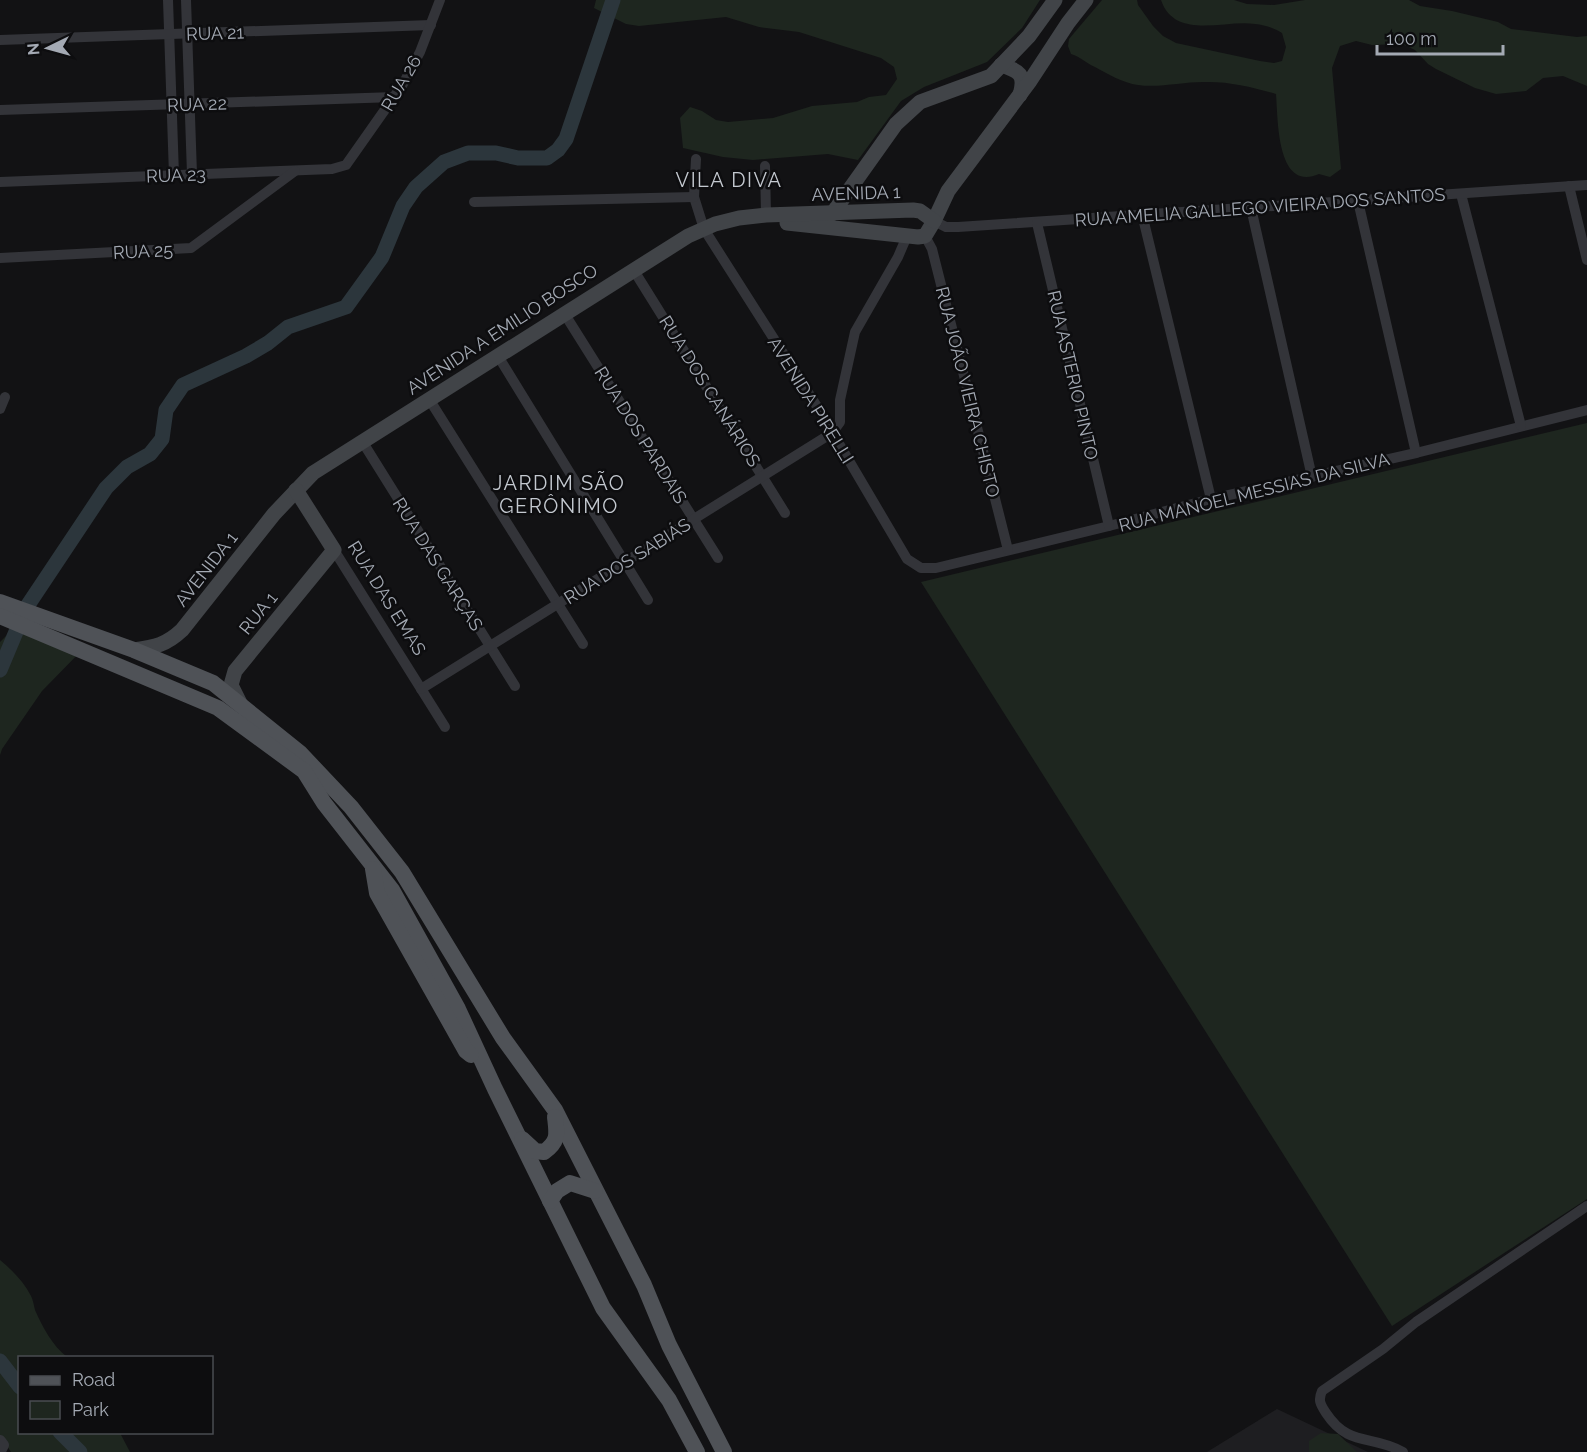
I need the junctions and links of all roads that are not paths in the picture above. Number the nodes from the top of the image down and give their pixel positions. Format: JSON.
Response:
{"nodes":[{"id":1,"x":168,"y":0,"type":"edge"},
{"id":2,"x":186,"y":0,"type":"edge"},
{"id":3,"x":440,"y":0,"type":"edge"},
{"id":4,"x":1055,"y":0,"type":"edge"},
{"id":5,"x":1086,"y":0,"type":"edge"},
{"id":6,"x":431,"y":25,"type":"junction"},
{"id":7,"x":187,"y":33,"type":"junction"},
{"id":8,"x":169,"y":34,"type":"junction"},
{"id":9,"x":0,"y":40,"type":"edge"},
{"id":10,"x":1001,"y":65,"type":"junction"},
{"id":11,"x":1020,"y":95,"type":"junction"},
{"id":12,"x":395,"y":97,"type":"junction"},
{"id":13,"x":189,"y":104,"type":"junction"},
{"id":14,"x":172,"y":105,"type":"junction"},
{"id":15,"x":0,"y":111,"type":"edge"},
{"id":16,"x":696,"y":159,"type":"dead end"},
{"id":17,"x":350,"y":161,"type":"joint"},
{"id":18,"x":765,"y":166,"type":"dead end"},
{"id":19,"x":296,"y":170,"type":"junction"},
{"id":20,"x":192,"y":174,"type":"junction"},
{"id":21,"x":174,"y":175,"type":"junction"},
{"id":22,"x":0,"y":182,"type":"edge"},
{"id":23,"x":1587,"y":185,"type":"edge"},
{"id":24,"x":1569,"y":186,"type":"junction"},
{"id":25,"x":1461,"y":194,"type":"junction"},
{"id":26,"x":694,"y":197,"type":"junction"},
{"id":27,"x":1358,"y":201,"type":"junction"},
{"id":28,"x":474,"y":202,"type":"dead end"},
{"id":29,"x":1251,"y":208,"type":"junction"},
{"id":30,"x":913,"y":210,"type":"junction"},
{"id":31,"x":832,"y":214,"type":"junction"},
{"id":32,"x":1142,"y":214,"type":"junction"},
{"id":33,"x":766,"y":215,"type":"junction"},
{"id":34,"x":739,"y":218,"type":"junction"},
{"id":35,"x":934,"y":221,"type":"junction"},
{"id":36,"x":1037,"y":223,"type":"junction"},
{"id":37,"x":704,"y":229,"type":"junction"},
{"id":38,"x":907,"y":236,"type":"junction"},
{"id":39,"x":925,"y":236,"type":"junction"},
{"id":40,"x":0,"y":258,"type":"edge"},
{"id":41,"x":1587,"y":260,"type":"edge"},
{"id":42,"x":633,"y":269,"type":"junction"},
{"id":43,"x":564,"y":313,"type":"junction"},
{"id":44,"x":498,"y":356,"type":"junction"},
{"id":45,"x":5,"y":397,"type":"dead end"},
{"id":46,"x":429,"y":399,"type":"junction"},
{"id":47,"x":840,"y":400,"type":"junction"},
{"id":48,"x":818,"y":408,"type":"junction"},
{"id":49,"x":0,"y":409,"type":"edge"},
{"id":50,"x":1587,"y":410,"type":"edge"},
{"id":51,"x":1521,"y":426,"type":"junction"},
{"id":52,"x":832,"y":433,"type":"junction"},
{"id":53,"x":362,"y":441,"type":"junction"},
{"id":54,"x":1416,"y":453,"type":"junction"},
{"id":55,"x":763,"y":476,"type":"junction"},
{"id":56,"x":1312,"y":477,"type":"junction"},
{"id":57,"x":296,"y":490,"type":"junction"},
{"id":58,"x":1211,"y":500,"type":"junction"},
{"id":59,"x":785,"y":513,"type":"dead end"},
{"id":60,"x":694,"y":519,"type":"junction"},
{"id":61,"x":1109,"y":526,"type":"junction"},
{"id":62,"x":334,"y":550,"type":"junction"},
{"id":63,"x":1008,"y":550,"type":"junction"},
{"id":64,"x":718,"y":558,"type":"dead end"},
{"id":65,"x":625,"y":562,"type":"junction"},
{"id":66,"x":921,"y":568,"type":"joint"},
{"id":67,"x":648,"y":600,"type":"dead end"},
{"id":68,"x":558,"y":605,"type":"junction"},
{"id":69,"x":5,"y":610,"type":"edge"},
{"id":70,"x":42,"y":624,"type":"junction"},
{"id":71,"x":584,"y":644,"type":"dead end"},
{"id":72,"x":490,"y":647,"type":"junction"},
{"id":73,"x":134,"y":650,"type":"junction"},
{"id":74,"x":515,"y":686,"type":"dead end"},
{"id":75,"x":421,"y":689,"type":"junction"},
{"id":76,"x":241,"y":706,"type":"junction"},
{"id":77,"x":445,"y":727,"type":"dead end"},
{"id":78,"x":555,"y":1110,"type":"junction"},
{"id":79,"x":519,"y":1136,"type":"junction"},
{"id":80,"x":595,"y":1191,"type":"junction"},
{"id":81,"x":550,"y":1201,"type":"junction"},
{"id":82,"x":1587,"y":1206,"type":"edge"},
{"id":83,"x":697,"y":1452,"type":"edge"},
{"id":84,"x":724,"y":1452,"type":"edge"},
{"id":85,"x":1403,"y":1452,"type":"edge"}],
"edges":[{"from":1,"to":8,"type":"street"},
{"from":2,"to":7,"type":"street"},
{"from":3,"to":6,"type":"street","name":"RUA 26"},
{"from":4,"to":10,"type":"main road"},
{"from":5,"to":11,"type":"main road"},
{"from":6,"to":7,"type":"street","name":"RUA 21"},
{"from":6,"to":12,"type":"street","name":"RUA 26"},
{"from":7,"to":8,"type":"street","name":"RUA 21"},
{"from":7,"to":13,"type":"street"},
{"from":8,"to":9,"type":"street","name":"RUA 21"},
{"from":8,"to":14,"type":"street"},
{"from":10,"to":11,"type":"main road"},
{"from":10,"to":31,"type":"main road"},
{"from":11,"to":35,"type":"main road"},
{"from":12,"to":13,"type":"street","name":"RUA 22"},
{"from":12,"to":17,"type":"street","name":"RUA 26"},
{"from":13,"to":14,"type":"street","name":"RUA 22"},
{"from":13,"to":20,"type":"street"},
{"from":14,"to":15,"type":"street","name":"RUA 22"},
{"from":14,"to":21,"type":"street"},
{"from":16,"to":26,"type":"street"},
{"from":17,"to":19,"type":"street","name":"RUA 23"},
{"from":18,"to":33,"type":"street"},
{"from":19,"to":20,"type":"street","name":"RUA 23"},
{"from":19,"to":40,"type":"street","name":"RUA 25"},
{"from":20,"to":21,"type":"street","name":"RUA 23"},
{"from":21,"to":22,"type":"street","name":"RUA 23"},
{"from":23,"to":24,"type":"street","name":"RUA AMELIA GALLEGO VIEIRA DOS SANTOS"},
{"from":24,"to":25,"type":"street","name":"RUA AMELIA GALLEGO VIEIRA DOS SANTOS"},
{"from":24,"to":41,"type":"street"},
{"from":25,"to":27,"type":"street","name":"RUA AMELIA GALLEGO VIEIRA DOS SANTOS"},
{"from":25,"to":51,"type":"street"},
{"from":26,"to":28,"type":"street"},
{"from":26,"to":37,"type":"street","name":"AVENIDA PIRELLI"},
{"from":27,"to":29,"type":"street","name":"RUA AMELIA GALLEGO VIEIRA DOS SANTOS"},
{"from":27,"to":54,"type":"street"},
{"from":29,"to":32,"type":"street","name":"RUA AMELIA GALLEGO VIEIRA DOS SANTOS"},
{"from":29,"to":56,"type":"street"},
{"from":30,"to":31,"type":"main road","name":"AVENIDA 1"},
{"from":30,"to":35,"type":"main road","name":"AVENIDA 1"},
{"from":30,"to":38,"type":"main road"},
{"from":31,"to":33,"type":"main road","name":"AVENIDA 1"},
{"from":32,"to":36,"type":"street","name":"RUA AMELIA GALLEGO VIEIRA DOS SANTOS"},
{"from":32,"to":58,"type":"street"},
{"from":33,"to":34,"type":"main road","name":"AVENIDA 1"},
{"from":34,"to":37,"type":"main road","name":"AVENIDA A EMILIO BOSCO"},
{"from":34,"to":38,"type":"main road"},
{"from":35,"to":36,"type":"street","name":"RUA AMELIA GALLEGO VIEIRA DOS SANTOS"},
{"from":35,"to":39,"type":"main road"},
{"from":36,"to":61,"type":"street","name":"RUA ASTERIO PINTO"},
{"from":37,"to":42,"type":"main road","name":"AVENIDA A EMILIO BOSCO"},
{"from":37,"to":48,"type":"street","name":"AVENIDA PIRELLI"},
{"from":38,"to":39,"type":"main road"},
{"from":38,"to":47,"type":"street"},
{"from":39,"to":63,"type":"street","name":"RUA JOÃO VIEIRA CHISTO"},
{"from":42,"to":43,"type":"main road","name":"AVENIDA A EMILIO BOSCO"},
{"from":42,"to":55,"type":"street","name":"RUA DOS CANÁRIOS"},
{"from":43,"to":44,"type":"main road","name":"AVENIDA A EMILIO BOSCO"},
{"from":43,"to":60,"type":"street","name":"RUA DOS PARDAIS"},
{"from":44,"to":46,"type":"main road","name":"AVENIDA A EMILIO BOSCO"},
{"from":44,"to":65,"type":"street"},
{"from":45,"to":49,"type":"street"},
{"from":46,"to":53,"type":"main road","name":"AVENIDA A EMILIO BOSCO"},
{"from":46,"to":68,"type":"street"},
{"from":47,"to":48,"type":"street"},
{"from":47,"to":52,"type":"street"},
{"from":48,"to":52,"type":"street","name":"AVENIDA PIRELLI"},
{"from":50,"to":51,"type":"street","name":"RUA MANOEL MESSIAS DA SILVA"},
{"from":51,"to":54,"type":"street","name":"RUA MANOEL MESSIAS DA SILVA"},
{"from":52,"to":55,"type":"street","name":"RUA DOS SABIÁS"},
{"from":52,"to":66,"type":"street","name":"AVENIDA PIRELLI"},
{"from":53,"to":57,"type":"main road","name":"AVENIDA A EMILIO BOSCO"},
{"from":53,"to":72,"type":"street","name":"RUA DAS GARÇAS"},
{"from":54,"to":56,"type":"street","name":"RUA MANOEL MESSIAS DA SILVA"},
{"from":55,"to":59,"type":"street","name":"RUA DOS CANÁRIOS"},
{"from":55,"to":60,"type":"street","name":"RUA DOS SABIÁS"},
{"from":56,"to":58,"type":"street","name":"RUA MANOEL MESSIAS DA SILVA"},
{"from":57,"to":62,"type":"main road","name":"RUA DAS EMAS"},
{"from":57,"to":73,"type":"main road","name":"AVENIDA 1"},
{"from":58,"to":61,"type":"street","name":"RUA MANOEL MESSIAS DA SILVA"},
{"from":60,"to":64,"type":"street","name":"RUA DOS PARDAIS"},
{"from":60,"to":65,"type":"street","name":"RUA DOS SABIÁS"},
{"from":61,"to":63,"type":"street","name":"RUA MANOEL MESSIAS DA SILVA"},
{"from":62,"to":75,"type":"street","name":"RUA DAS EMAS"},
{"from":62,"to":76,"type":"main road","name":"RUA 1"},
{"from":63,"to":66,"type":"street","name":"RUA MANOEL MESSIAS DA SILVA"},
{"from":65,"to":67,"type":"street"},
{"from":65,"to":68,"type":"street","name":"RUA DOS SABIÁS"},
{"from":68,"to":71,"type":"street"},
{"from":68,"to":72,"type":"street","name":"RUA DOS SABIÁS"},
{"from":69,"to":70,"type":"main road"},
{"from":70,"to":73,"type":"main road"},
{"from":70,"to":79,"type":"main road"},
{"from":72,"to":74,"type":"street","name":"RUA DAS GARÇAS"},
{"from":72,"to":75,"type":"street","name":"RUA DOS SABIÁS"},
{"from":73,"to":76,"type":"main road"},
{"from":75,"to":77,"type":"street","name":"RUA DAS EMAS"},
{"from":76,"to":78,"type":"main road"},
{"from":78,"to":79,"type":"main road"},
{"from":78,"to":80,"type":"main road"},
{"from":79,"to":81,"type":"main road"},
{"from":80,"to":81,"type":"main road"},
{"from":80,"to":84,"type":"main road"},
{"from":81,"to":83,"type":"main road"},
{"from":82,"to":85,"type":"street"}]}
